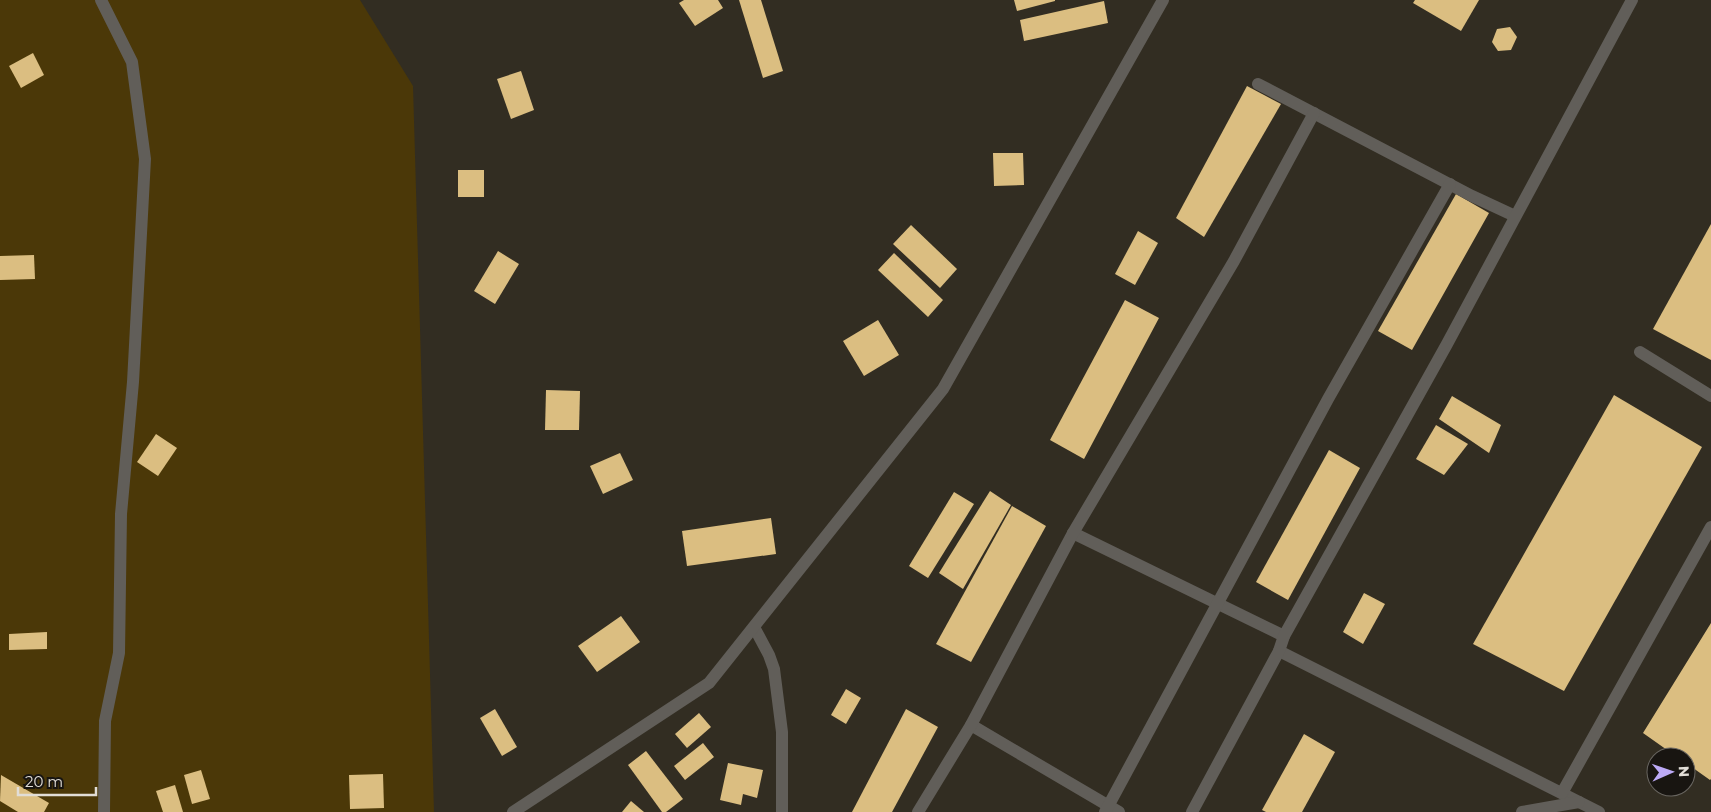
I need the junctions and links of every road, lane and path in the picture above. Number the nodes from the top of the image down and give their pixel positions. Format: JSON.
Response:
{"nodes":[{"id":1,"x":101,"y":0,"type":"edge"},
{"id":2,"x":1163,"y":0,"type":"edge"},
{"id":3,"x":1632,"y":0,"type":"edge"},
{"id":4,"x":1258,"y":84,"type":"dead end"},
{"id":5,"x":1314,"y":114,"type":"junction"},
{"id":6,"x":1450,"y":184,"type":"junction"},
{"id":7,"x":1515,"y":216,"type":"junction"},
{"id":8,"x":1640,"y":352,"type":"dead end"},
{"id":9,"x":1711,"y":396,"type":"edge"},
{"id":10,"x":1711,"y":527,"type":"edge"},
{"id":11,"x":1073,"y":533,"type":"junction"},
{"id":12,"x":1218,"y":604,"type":"junction"},
{"id":13,"x":754,"y":627,"type":"junction"},
{"id":14,"x":1284,"y":636,"type":"junction"},
{"id":15,"x":1279,"y":651,"type":"junction"},
{"id":16,"x":971,"y":725,"type":"junction"},
{"id":17,"x":1562,"y":793,"type":"junction"},
{"id":18,"x":1579,"y":802,"type":"junction"},
{"id":19,"x":1111,"y":810,"type":"edge"},
{"id":20,"x":104,"y":812,"type":"edge"},
{"id":21,"x":513,"y":812,"type":"edge"},
{"id":22,"x":782,"y":812,"type":"edge"},
{"id":23,"x":918,"y":812,"type":"edge"},
{"id":24,"x":1192,"y":812,"type":"edge"},
{"id":25,"x":1522,"y":812,"type":"edge"},
{"id":26,"x":1600,"y":812,"type":"edge"}],
"edges":[{"from":1,"to":20,"type":"street"},
{"from":2,"to":13,"type":"street"},
{"from":3,"to":7,"type":"street"},
{"from":4,"to":5,"type":"street"},
{"from":5,"to":6,"type":"street"},
{"from":5,"to":11,"type":"street"},
{"from":6,"to":7,"type":"street"},
{"from":6,"to":12,"type":"street"},
{"from":7,"to":14,"type":"street"},
{"from":8,"to":9,"type":"street"},
{"from":10,"to":17,"type":"street"},
{"from":11,"to":12,"type":"street"},
{"from":11,"to":16,"type":"street"},
{"from":12,"to":14,"type":"street"},
{"from":12,"to":19,"type":"street"},
{"from":13,"to":21,"type":"street"},
{"from":13,"to":22,"type":"street"},
{"from":14,"to":15,"type":"street"},
{"from":15,"to":17,"type":"street"},
{"from":15,"to":24,"type":"street"},
{"from":16,"to":19,"type":"street"},
{"from":16,"to":23,"type":"street"},
{"from":17,"to":18,"type":"street"},
{"from":18,"to":25,"type":"street"},
{"from":18,"to":26,"type":"street"}]}
